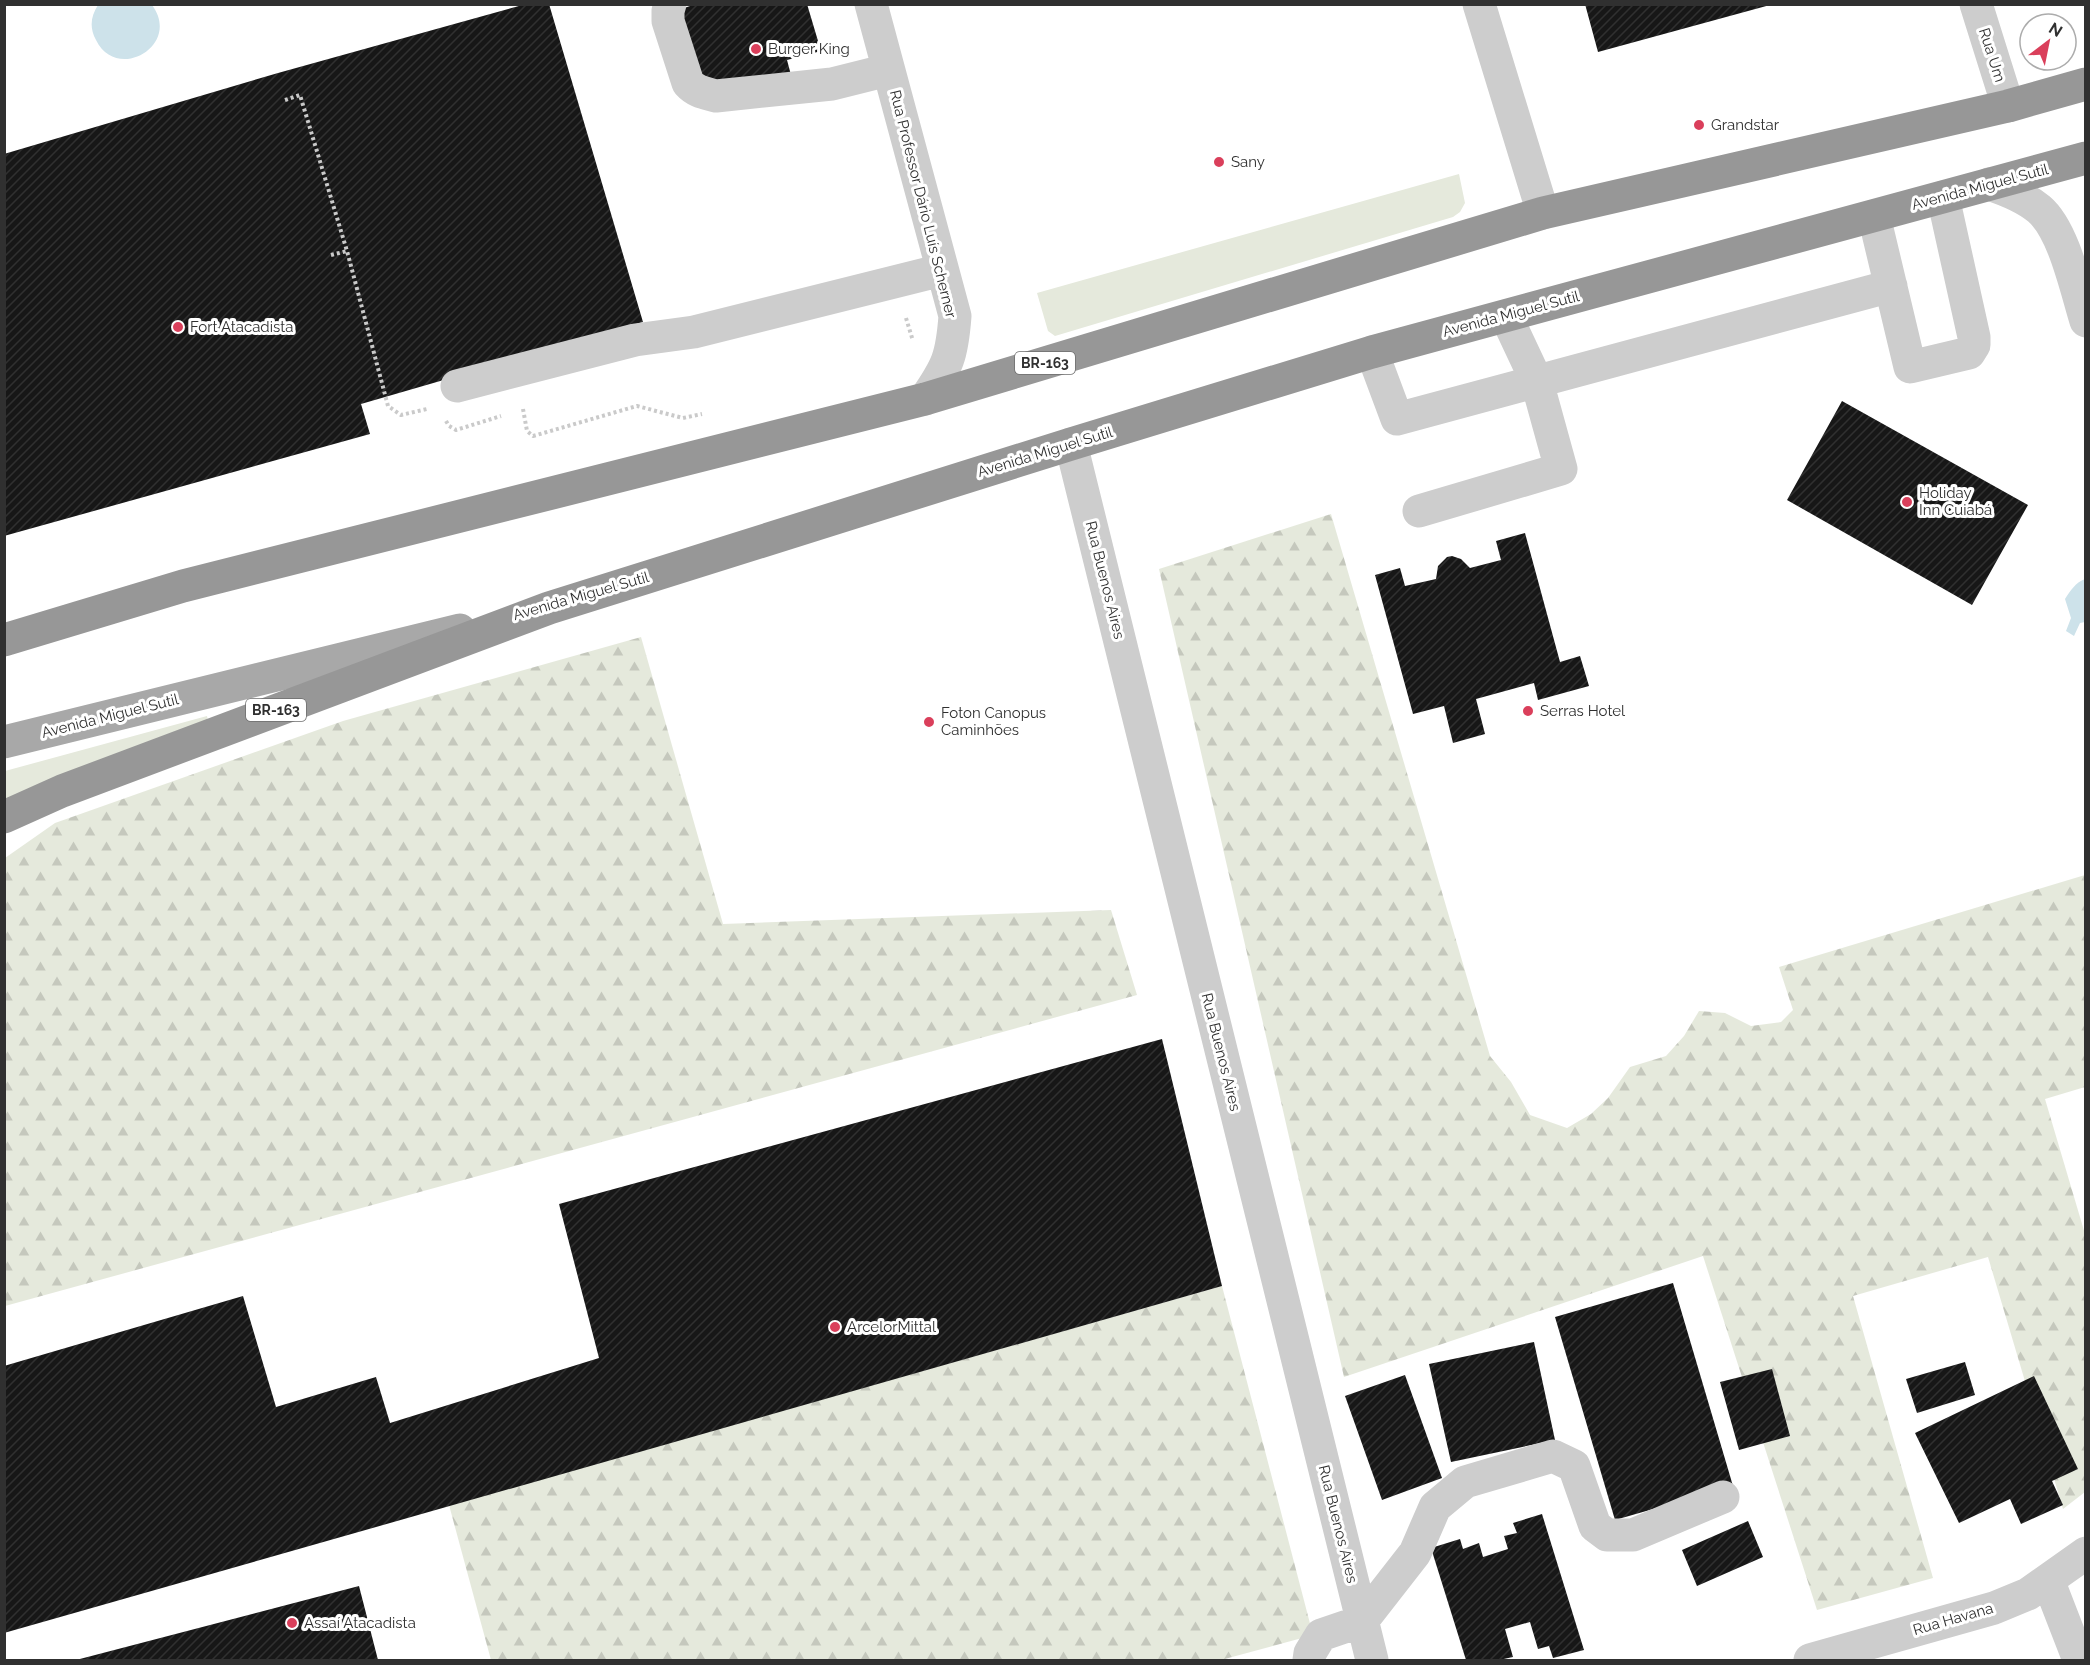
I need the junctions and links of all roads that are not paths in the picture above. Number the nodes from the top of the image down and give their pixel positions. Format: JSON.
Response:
{"nodes":[{"id":1,"x":670,"y":4,"type":"edge"},
{"id":2,"x":870,"y":4,"type":"edge"},
{"id":3,"x":1479,"y":4,"type":"edge"},
{"id":4,"x":1976,"y":4,"type":"edge"},
{"id":5,"x":888,"y":70,"type":"junction"},
{"id":6,"x":2085,"y":84,"type":"edge"},
{"id":7,"x":2008,"y":106,"type":"junction"},
{"id":8,"x":2085,"y":160,"type":"edge"},
{"id":9,"x":1989,"y":184,"type":"junction"},
{"id":10,"x":1943,"y":197,"type":"junction"},
{"id":11,"x":1543,"y":213,"type":"junction"},
{"id":12,"x":1874,"y":216,"type":"junction"},
{"id":13,"x":942,"y":270,"type":"junction"},
{"id":14,"x":1891,"y":286,"type":"junction"},
{"id":15,"x":1506,"y":316,"type":"junction"},
{"id":16,"x":2085,"y":321,"type":"edge"},
{"id":17,"x":1371,"y":352,"type":"junction"},
{"id":18,"x":1537,"y":381,"type":"junction"},
{"id":19,"x":458,"y":386,"type":"dead end"},
{"id":20,"x":925,"y":399,"type":"junction"},
{"id":21,"x":1071,"y":444,"type":"junction"},
{"id":22,"x":1419,"y":511,"type":"dead end"},
{"id":23,"x":549,"y":608,"type":"junction"},
{"id":24,"x":4,"y":640,"type":"edge"},
{"id":25,"x":4,"y":742,"type":"edge"},
{"id":26,"x":4,"y":817,"type":"edge"},
{"id":27,"x":1723,"y":1497,"type":"dead end"},
{"id":28,"x":2085,"y":1553,"type":"edge"},
{"id":29,"x":2048,"y":1580,"type":"junction"},
{"id":30,"x":1362,"y":1621,"type":"junction"},
{"id":31,"x":1309,"y":1660,"type":"edge"},
{"id":32,"x":1372,"y":1660,"type":"edge"},
{"id":33,"x":1810,"y":1660,"type":"edge"},
{"id":34,"x":2079,"y":1660,"type":"edge"}],
"edges":[{"from":1,"to":5,"type":"street"},
{"from":2,"to":5,"type":"street","name":"Rua Professor Dário Luís Scherner"},
{"from":3,"to":11,"type":"street"},
{"from":4,"to":7,"type":"street","name":"Rua Um"},
{"from":5,"to":13,"type":"street","name":"Rua Professor Dário Luís Scherner"},
{"from":6,"to":7,"type":"highway","number":"BR-163"},
{"from":7,"to":11,"type":"highway","number":"BR-163"},
{"from":8,"to":9,"type":"highway","name":"Avenida Miguel Sutil","number":"BR-163"},
{"from":9,"to":10,"type":"highway","name":"Avenida Miguel Sutil","number":"BR-163"},
{"from":9,"to":16,"type":"street"},
{"from":10,"to":12,"type":"highway","name":"Avenida Miguel Sutil","number":"BR-163"},
{"from":10,"to":14,"type":"street"},
{"from":11,"to":20,"type":"highway","number":"BR-163"},
{"from":12,"to":14,"type":"street"},
{"from":12,"to":15,"type":"highway","name":"Avenida Miguel Sutil","number":"BR-163"},
{"from":13,"to":19,"type":"street"},
{"from":13,"to":20,"type":"street","name":"Rua Professor Dário Luís Scherner"},
{"from":14,"to":18,"type":"street"},
{"from":15,"to":17,"type":"highway","name":"Avenida Miguel Sutil","number":"BR-163"},
{"from":15,"to":18,"type":"street"},
{"from":17,"to":18,"type":"street"},
{"from":17,"to":21,"type":"highway","name":"Avenida Miguel Sutil","number":"BR-163"},
{"from":18,"to":22,"type":"street"},
{"from":20,"to":24,"type":"highway","number":"BR-163"},
{"from":21,"to":23,"type":"highway","name":"Avenida Miguel Sutil","number":"BR-163"},
{"from":21,"to":30,"type":"street","name":"Rua Buenos Aires"},
{"from":23,"to":25,"type":"main road","name":"Avenida Miguel Sutil"},
{"from":23,"to":26,"type":"highway","number":"BR-163"},
{"from":27,"to":30,"type":"street"},
{"from":28,"to":29,"type":"street","name":"Rua Havana"},
{"from":29,"to":33,"type":"street","name":"Rua Havana"},
{"from":29,"to":34,"type":"street"},
{"from":30,"to":31,"type":"street"},
{"from":30,"to":32,"type":"street","name":"Rua Buenos Aires"}]}
